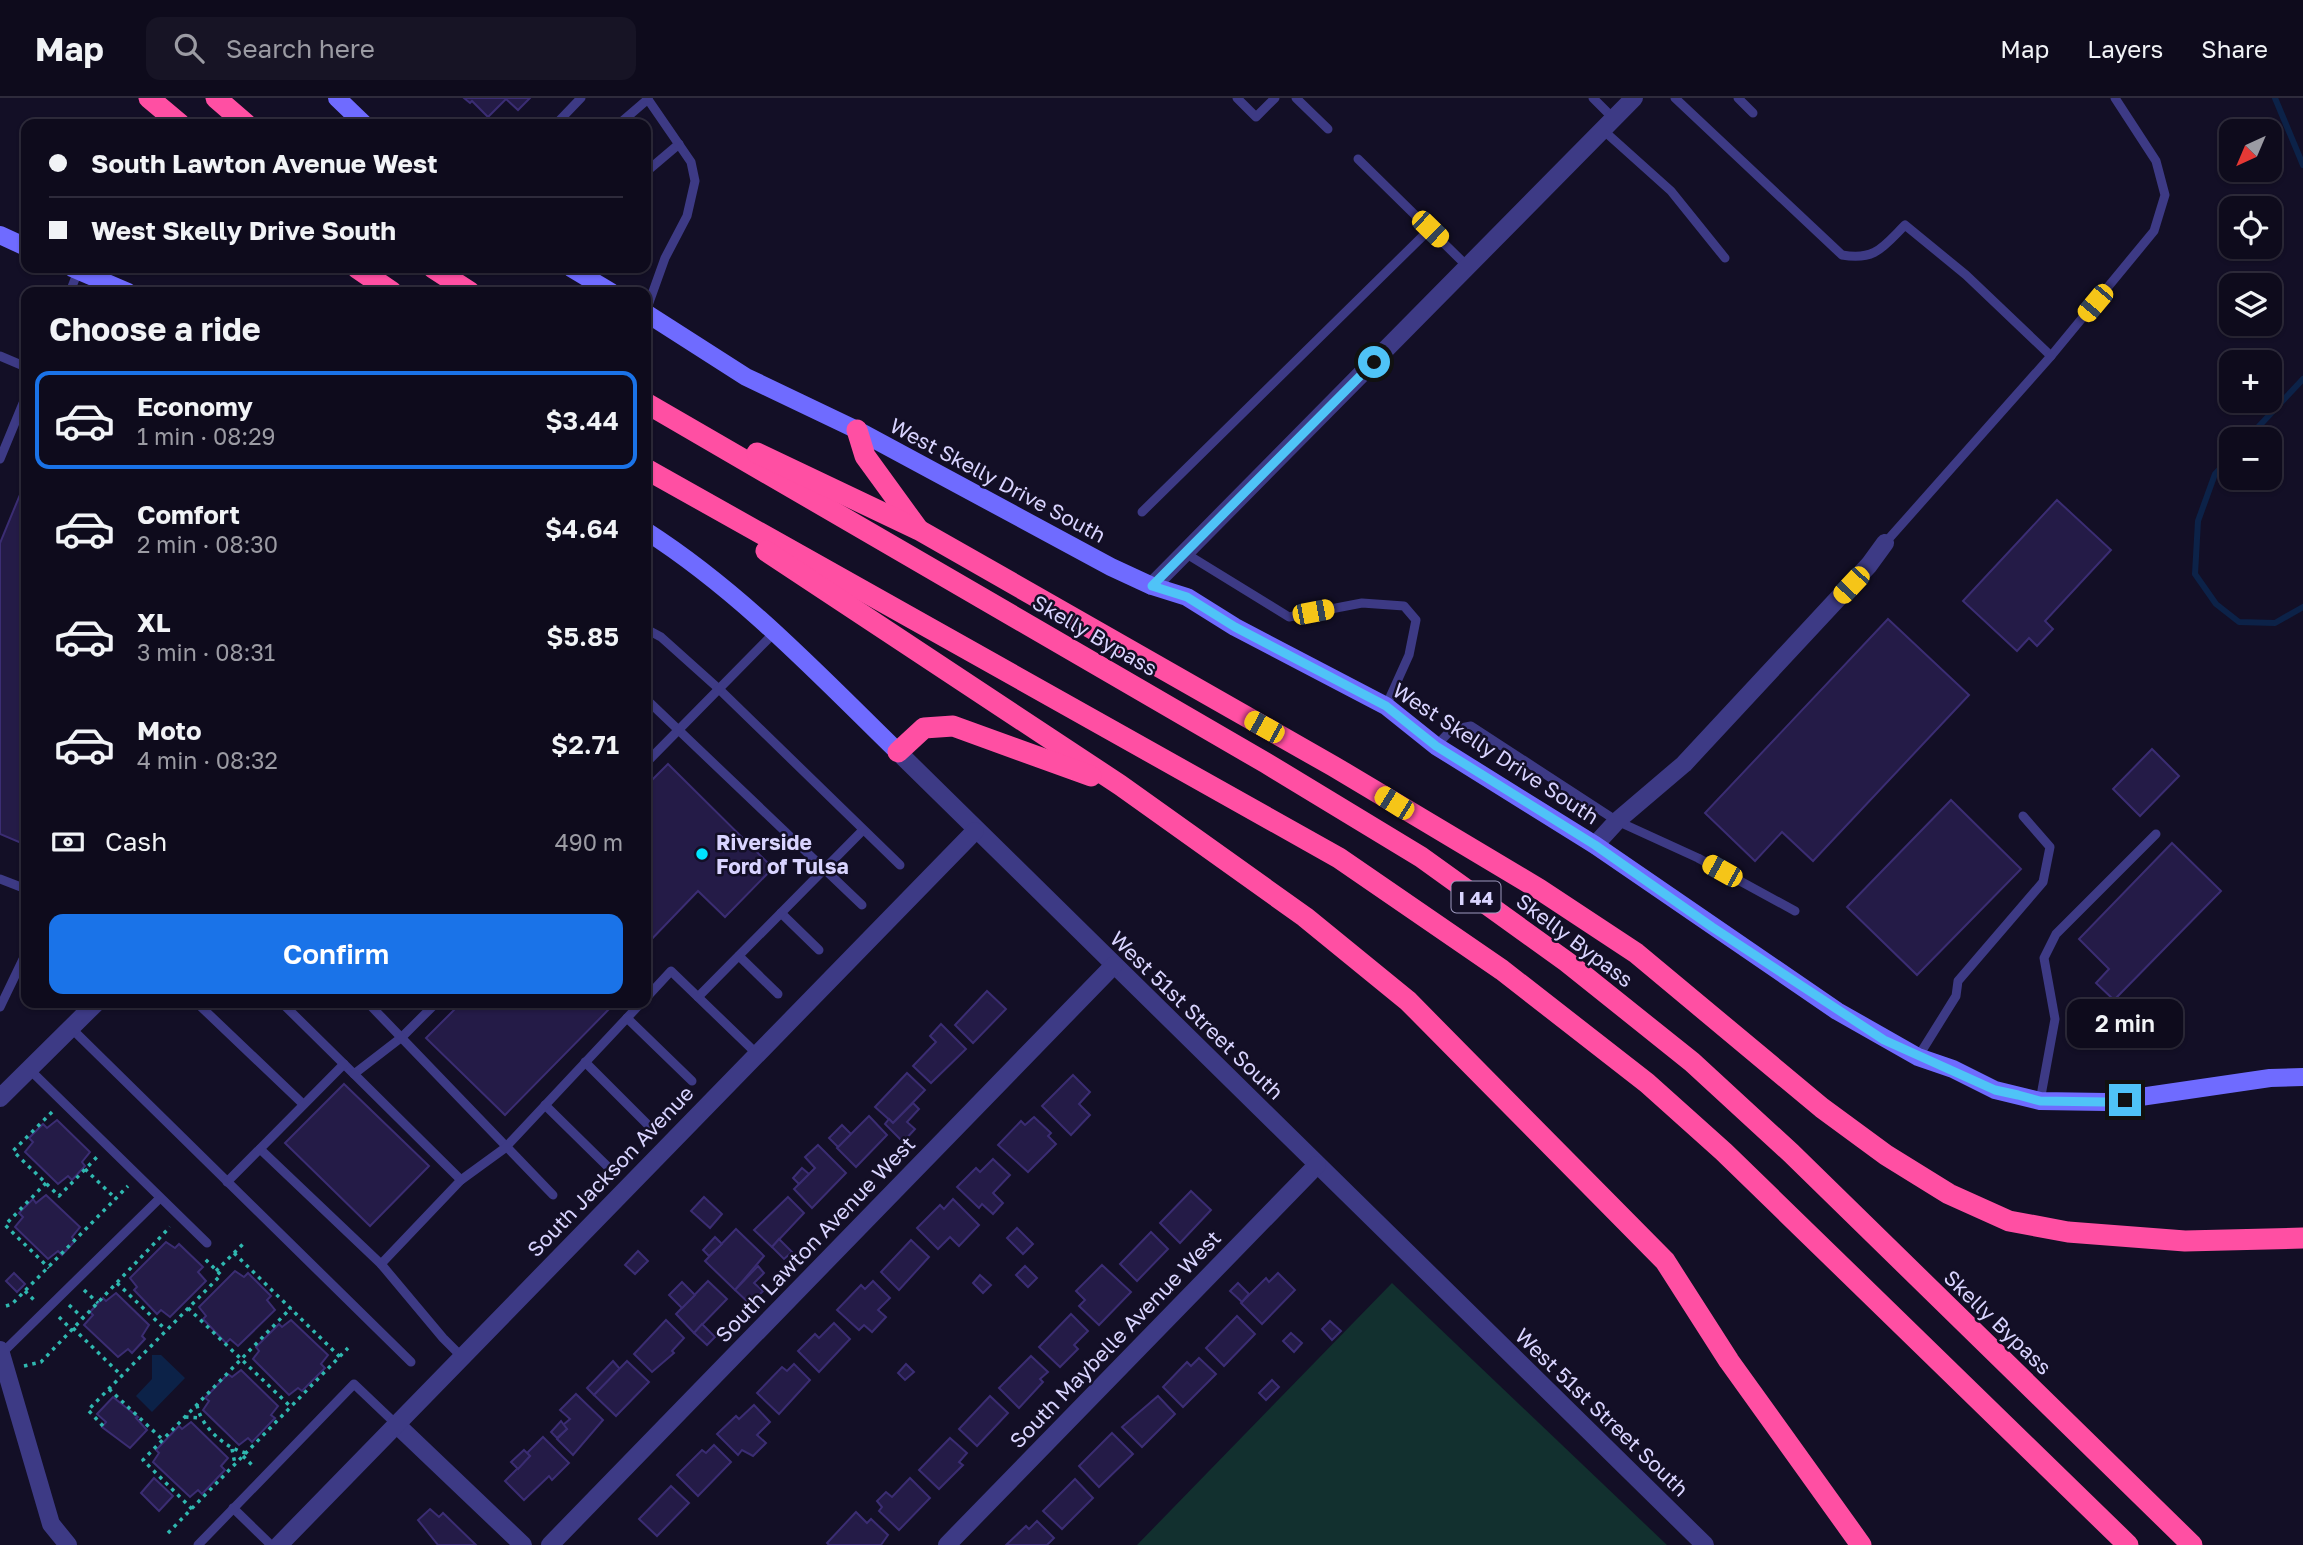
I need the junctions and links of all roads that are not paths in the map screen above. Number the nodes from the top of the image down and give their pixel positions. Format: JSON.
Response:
{"nodes":[{"id":1,"x":149,"y":98,"type":"edge"},
{"id":2,"x":216,"y":98,"type":"edge"},
{"id":3,"x":337,"y":98,"type":"edge"},
{"id":4,"x":581,"y":98,"type":"edge"},
{"id":5,"x":1237,"y":98,"type":"edge"},
{"id":6,"x":1275,"y":98,"type":"edge"},
{"id":7,"x":1296,"y":98,"type":"edge"},
{"id":8,"x":1593,"y":98,"type":"edge"},
{"id":9,"x":1633,"y":98,"type":"edge"},
{"id":10,"x":1675,"y":98,"type":"edge"},
{"id":11,"x":1738,"y":98,"type":"edge"},
{"id":12,"x":2115,"y":98,"type":"edge"},
{"id":13,"x":647,"y":99,"type":"edge"},
{"id":14,"x":1753,"y":113,"type":"dead end"},
{"id":15,"x":174,"y":119,"type":"edge"},
{"id":16,"x":240,"y":119,"type":"edge"},
{"id":17,"x":359,"y":119,"type":"edge"},
{"id":18,"x":561,"y":119,"type":"edge"},
{"id":19,"x":625,"y":119,"type":"edge"},
{"id":20,"x":1608,"y":124,"type":"junction"},
{"id":21,"x":1328,"y":130,"type":"dead end"},
{"id":22,"x":679,"y":144,"type":"junction"},
{"id":23,"x":1358,"y":159,"type":"dead end"},
{"id":24,"x":651,"y":168,"type":"edge"},
{"id":25,"x":1430,"y":229,"type":"junction"},
{"id":26,"x":0,"y":235,"type":"edge"},
{"id":27,"x":21,"y":245,"type":"edge"},
{"id":28,"x":1726,"y":258,"type":"dead end"},
{"id":29,"x":1468,"y":267,"type":"junction"},
{"id":30,"x":84,"y":273,"type":"edge"},
{"id":31,"x":364,"y":273,"type":"edge"},
{"id":32,"x":441,"y":273,"type":"edge"},
{"id":33,"x":579,"y":273,"type":"edge"},
{"id":34,"x":116,"y":287,"type":"edge"},
{"id":35,"x":385,"y":287,"type":"edge"},
{"id":36,"x":462,"y":287,"type":"edge"},
{"id":37,"x":603,"y":287,"type":"edge"},
{"id":38,"x":651,"y":300,"type":"edge"},
{"id":39,"x":651,"y":315,"type":"edge"},
{"id":40,"x":0,"y":356,"type":"edge"},
{"id":41,"x":2051,"y":356,"type":"junction"},
{"id":42,"x":21,"y":365,"type":"edge"},
{"id":43,"x":651,"y":404,"type":"edge"},
{"id":44,"x":651,"y":405,"type":"edge"},
{"id":45,"x":21,"y":409,"type":"edge"},
{"id":46,"x":15,"y":424,"type":"junction"},
{"id":47,"x":21,"y":427,"type":"edge"},
{"id":48,"x":857,"y":430,"type":"junction"},
{"id":49,"x":0,"y":459,"type":"edge"},
{"id":50,"x":651,"y":471,"type":"edge"},
{"id":51,"x":670,"y":484,"type":"junction"},
{"id":52,"x":1142,"y":512,"type":"dead end"},
{"id":53,"x":919,"y":530,"type":"junction"},
{"id":54,"x":651,"y":534,"type":"edge"},
{"id":55,"x":1885,"y":543,"type":"joint"},
{"id":56,"x":1185,"y":553,"type":"junction"},
{"id":57,"x":1152,"y":586,"type":"junction"},
{"id":58,"x":651,"y":632,"type":"edge"},
{"id":59,"x":775,"y":632,"type":"junction"},
{"id":60,"x":719,"y":689,"type":"junction"},
{"id":61,"x":651,"y":704,"type":"edge"},
{"id":62,"x":1386,"y":706,"type":"junction"},
{"id":63,"x":678,"y":730,"type":"junction"},
{"id":64,"x":1436,"y":746,"type":"junction"},
{"id":65,"x":898,"y":752,"type":"junction"},
{"id":66,"x":651,"y":758,"type":"edge"},
{"id":67,"x":1120,"y":785,"type":"junction"},
{"id":68,"x":2023,"y":816,"type":"dead end"},
{"id":69,"x":1617,"y":821,"type":"junction"},
{"id":70,"x":863,"y":830,"type":"junction"},
{"id":71,"x":975,"y":831,"type":"junction"},
{"id":72,"x":2156,"y":834,"type":"dead end"},
{"id":73,"x":1595,"y":845,"type":"junction"},
{"id":74,"x":900,"y":865,"type":"dead end"},
{"id":75,"x":825,"y":869,"type":"junction"},
{"id":76,"x":0,"y":879,"type":"edge"},
{"id":77,"x":21,"y":887,"type":"edge"},
{"id":78,"x":862,"y":905,"type":"dead end"},
{"id":79,"x":1795,"y":911,"type":"dead end"},
{"id":80,"x":781,"y":913,"type":"junction"},
{"id":81,"x":819,"y":950,"type":"dead end"},
{"id":82,"x":739,"y":956,"type":"junction"},
{"id":83,"x":21,"y":965,"type":"edge"},
{"id":84,"x":1114,"y":965,"type":"junction"},
{"id":85,"x":651,"y":993,"type":"edge"},
{"id":86,"x":778,"y":994,"type":"dead end"},
{"id":87,"x":698,"y":997,"type":"junction"},
{"id":88,"x":0,"y":1007,"type":"edge"},
{"id":89,"x":91,"y":1008,"type":"edge"},
{"id":90,"x":202,"y":1008,"type":"edge"},
{"id":91,"x":287,"y":1008,"type":"edge"},
{"id":92,"x":373,"y":1008,"type":"edge"},
{"id":93,"x":431,"y":1008,"type":"edge"},
{"id":94,"x":636,"y":1008,"type":"edge"},
{"id":95,"x":627,"y":1018,"type":"junction"},
{"id":96,"x":71,"y":1027,"type":"junction"},
{"id":97,"x":402,"y":1037,"type":"junction"},
{"id":98,"x":757,"y":1054,"type":"junction"},
{"id":99,"x":1918,"y":1056,"type":"junction"},
{"id":100,"x":585,"y":1062,"type":"junction"},
{"id":101,"x":344,"y":1064,"type":"junction"},
{"id":102,"x":28,"y":1068,"type":"junction"},
{"id":103,"x":354,"y":1074,"type":"junction"},
{"id":104,"x":2303,"y":1077,"type":"edge"},
{"id":105,"x":692,"y":1081,"type":"dead end"},
{"id":106,"x":0,"y":1098,"type":"edge"},
{"id":107,"x":2040,"y":1101,"type":"junction"},
{"id":108,"x":303,"y":1104,"type":"junction"},
{"id":109,"x":545,"y":1105,"type":"junction"},
{"id":110,"x":649,"y":1126,"type":"dead end"},
{"id":111,"x":505,"y":1148,"type":"junction"},
{"id":112,"x":260,"y":1149,"type":"junction"},
{"id":113,"x":1317,"y":1165,"type":"junction"},
{"id":114,"x":608,"y":1167,"type":"dead end"},
{"id":115,"x":461,"y":1180,"type":"junction"},
{"id":116,"x":227,"y":1182,"type":"junction"},
{"id":117,"x":554,"y":1195,"type":"dead end"},
{"id":118,"x":159,"y":1199,"type":"junction"},
{"id":119,"x":2303,"y":1238,"type":"edge"},
{"id":120,"x":207,"y":1243,"type":"dead end"},
{"id":121,"x":381,"y":1264,"type":"junction"},
{"id":122,"x":1,"y":1352,"type":"edge"},
{"id":123,"x":461,"y":1356,"type":"junction"},
{"id":124,"x":411,"y":1362,"type":"dead end"},
{"id":125,"x":396,"y":1424,"type":"junction"},
{"id":126,"x":233,"y":1508,"type":"junction"},
{"id":127,"x":68,"y":1545,"type":"edge"},
{"id":128,"x":198,"y":1545,"type":"edge"},
{"id":129,"x":271,"y":1545,"type":"edge"},
{"id":130,"x":279,"y":1545,"type":"edge"},
{"id":131,"x":523,"y":1545,"type":"edge"},
{"id":132,"x":550,"y":1545,"type":"edge"},
{"id":133,"x":947,"y":1545,"type":"edge"},
{"id":134,"x":1705,"y":1545,"type":"edge"},
{"id":135,"x":1861,"y":1545,"type":"edge"},
{"id":136,"x":2128,"y":1545,"type":"edge"},
{"id":137,"x":2192,"y":1545,"type":"edge"}],
"edges":[{"from":1,"to":15,"type":"highway"},
{"from":2,"to":16,"type":"highway"},
{"from":3,"to":17,"type":"street"},
{"from":4,"to":18,"type":"lane"},
{"from":5,"to":6,"type":"lane"},
{"from":7,"to":21,"type":"lane"},
{"from":8,"to":20,"type":"lane"},
{"from":9,"to":20,"type":"street"},
{"from":10,"to":41,"type":"lane"},
{"from":11,"to":14,"type":"lane"},
{"from":12,"to":41,"type":"lane"},
{"from":13,"to":19,"type":"lane"},
{"from":13,"to":22,"type":"lane"},
{"from":20,"to":28,"type":"lane"},
{"from":20,"to":29,"type":"street"},
{"from":22,"to":24,"type":"lane"},
{"from":22,"to":38,"type":"lane"},
{"from":23,"to":25,"type":"lane"},
{"from":25,"to":29,"type":"lane"},
{"from":25,"to":52,"type":"lane"},
{"from":26,"to":27,"type":"street"},
{"from":29,"to":56,"type":"street"},
{"from":30,"to":34,"type":"street"},
{"from":31,"to":35,"type":"highway"},
{"from":32,"to":36,"type":"highway"},
{"from":33,"to":37,"type":"street"},
{"from":39,"to":48,"type":"street","name":"West Skelly Drive South"},
{"from":40,"to":42,"type":"lane"},
{"from":41,"to":55,"type":"lane"},
{"from":43,"to":53,"type":"highway"},
{"from":44,"to":137,"type":"highway","name":"Skelly Bypass","number":"I 44"},
{"from":45,"to":46,"type":"lane"},
{"from":46,"to":47,"type":"lane"},
{"from":46,"to":49,"type":"lane"},
{"from":48,"to":53,"type":"highway"},
{"from":48,"to":57,"type":"street","name":"West Skelly Drive South"},
{"from":50,"to":51,"type":"highway","number":"I 44"},
{"from":51,"to":67,"type":"highway"},
{"from":51,"to":136,"type":"highway","number":"I 44"},
{"from":53,"to":119,"type":"highway"},
{"from":54,"to":59,"type":"street","name":"West 51st Street South"},
{"from":55,"to":69,"type":"street"},
{"from":56,"to":57,"type":"street"},
{"from":56,"to":62,"type":"lane"},
{"from":57,"to":62,"type":"street","name":"West Skelly Drive South"},
{"from":58,"to":60,"type":"lane"},
{"from":59,"to":60,"type":"lane"},
{"from":59,"to":65,"type":"street","name":"West 51st Street South"},
{"from":60,"to":63,"type":"lane"},
{"from":60,"to":70,"type":"lane"},
{"from":61,"to":63,"type":"lane"},
{"from":62,"to":64,"type":"street","name":"West Skelly Drive South"},
{"from":63,"to":66,"type":"lane"},
{"from":63,"to":75,"type":"lane"},
{"from":64,"to":69,"type":"lane"},
{"from":64,"to":73,"type":"street","name":"West Skelly Drive South"},
{"from":65,"to":67,"type":"highway"},
{"from":65,"to":71,"type":"street","name":"West 51st Street South"},
{"from":67,"to":135,"type":"highway"},
{"from":68,"to":99,"type":"lane"},
{"from":69,"to":73,"type":"street"},
{"from":69,"to":79,"type":"lane"},
{"from":70,"to":74,"type":"lane"},
{"from":70,"to":75,"type":"lane"},
{"from":71,"to":84,"type":"street","name":"West 51st Street South"},
{"from":71,"to":98,"type":"street","name":"South Jackson Avenue"},
{"from":72,"to":107,"type":"lane"},
{"from":73,"to":99,"type":"street","name":"West Skelly Drive South"},
{"from":75,"to":78,"type":"lane"},
{"from":75,"to":80,"type":"lane"},
{"from":76,"to":77,"type":"lane"},
{"from":80,"to":81,"type":"lane"},
{"from":80,"to":82,"type":"lane"},
{"from":82,"to":86,"type":"lane"},
{"from":82,"to":87,"type":"lane"},
{"from":83,"to":88,"type":"lane"},
{"from":84,"to":113,"type":"street","name":"West 51st Street South"},
{"from":84,"to":132,"type":"street","name":"South Lawton Avenue West"},
{"from":85,"to":87,"type":"lane"},
{"from":87,"to":98,"type":"lane"},
{"from":89,"to":96,"type":"street"},
{"from":90,"to":108,"type":"lane"},
{"from":91,"to":101,"type":"lane"},
{"from":92,"to":97,"type":"lane"},
{"from":93,"to":97,"type":"lane"},
{"from":94,"to":95,"type":"lane"},
{"from":95,"to":100,"type":"lane"},
{"from":95,"to":105,"type":"lane"},
{"from":96,"to":102,"type":"street"},
{"from":96,"to":116,"type":"lane"},
{"from":97,"to":103,"type":"lane"},
{"from":97,"to":111,"type":"lane"},
{"from":98,"to":123,"type":"street","name":"South Jackson Avenue"},
{"from":99,"to":107,"type":"street","name":"West Skelly Drive South"},
{"from":100,"to":109,"type":"lane"},
{"from":100,"to":110,"type":"lane"},
{"from":101,"to":103,"type":"lane"},
{"from":101,"to":108,"type":"lane"},
{"from":102,"to":106,"type":"street"},
{"from":102,"to":118,"type":"lane"},
{"from":103,"to":115,"type":"lane"},
{"from":104,"to":107,"type":"street","name":"West Skelly Drive South"},
{"from":108,"to":112,"type":"lane"},
{"from":109,"to":111,"type":"lane"},
{"from":109,"to":114,"type":"lane"},
{"from":111,"to":115,"type":"lane"},
{"from":111,"to":117,"type":"lane"},
{"from":112,"to":116,"type":"lane"},
{"from":112,"to":121,"type":"lane"},
{"from":113,"to":133,"type":"street","name":"South Maybelle Avenue West"},
{"from":113,"to":134,"type":"street","name":"West 51st Street South"},
{"from":115,"to":121,"type":"lane"},
{"from":116,"to":124,"type":"lane"},
{"from":118,"to":120,"type":"lane"},
{"from":118,"to":122,"type":"lane"},
{"from":121,"to":123,"type":"lane"},
{"from":122,"to":127,"type":"street"},
{"from":123,"to":125,"type":"street","name":"South Jackson Avenue"},
{"from":125,"to":126,"type":"lane"},
{"from":125,"to":130,"type":"street","name":"South Jackson Avenue"},
{"from":125,"to":131,"type":"street"},
{"from":126,"to":128,"type":"lane"},
{"from":126,"to":129,"type":"lane"}]}
